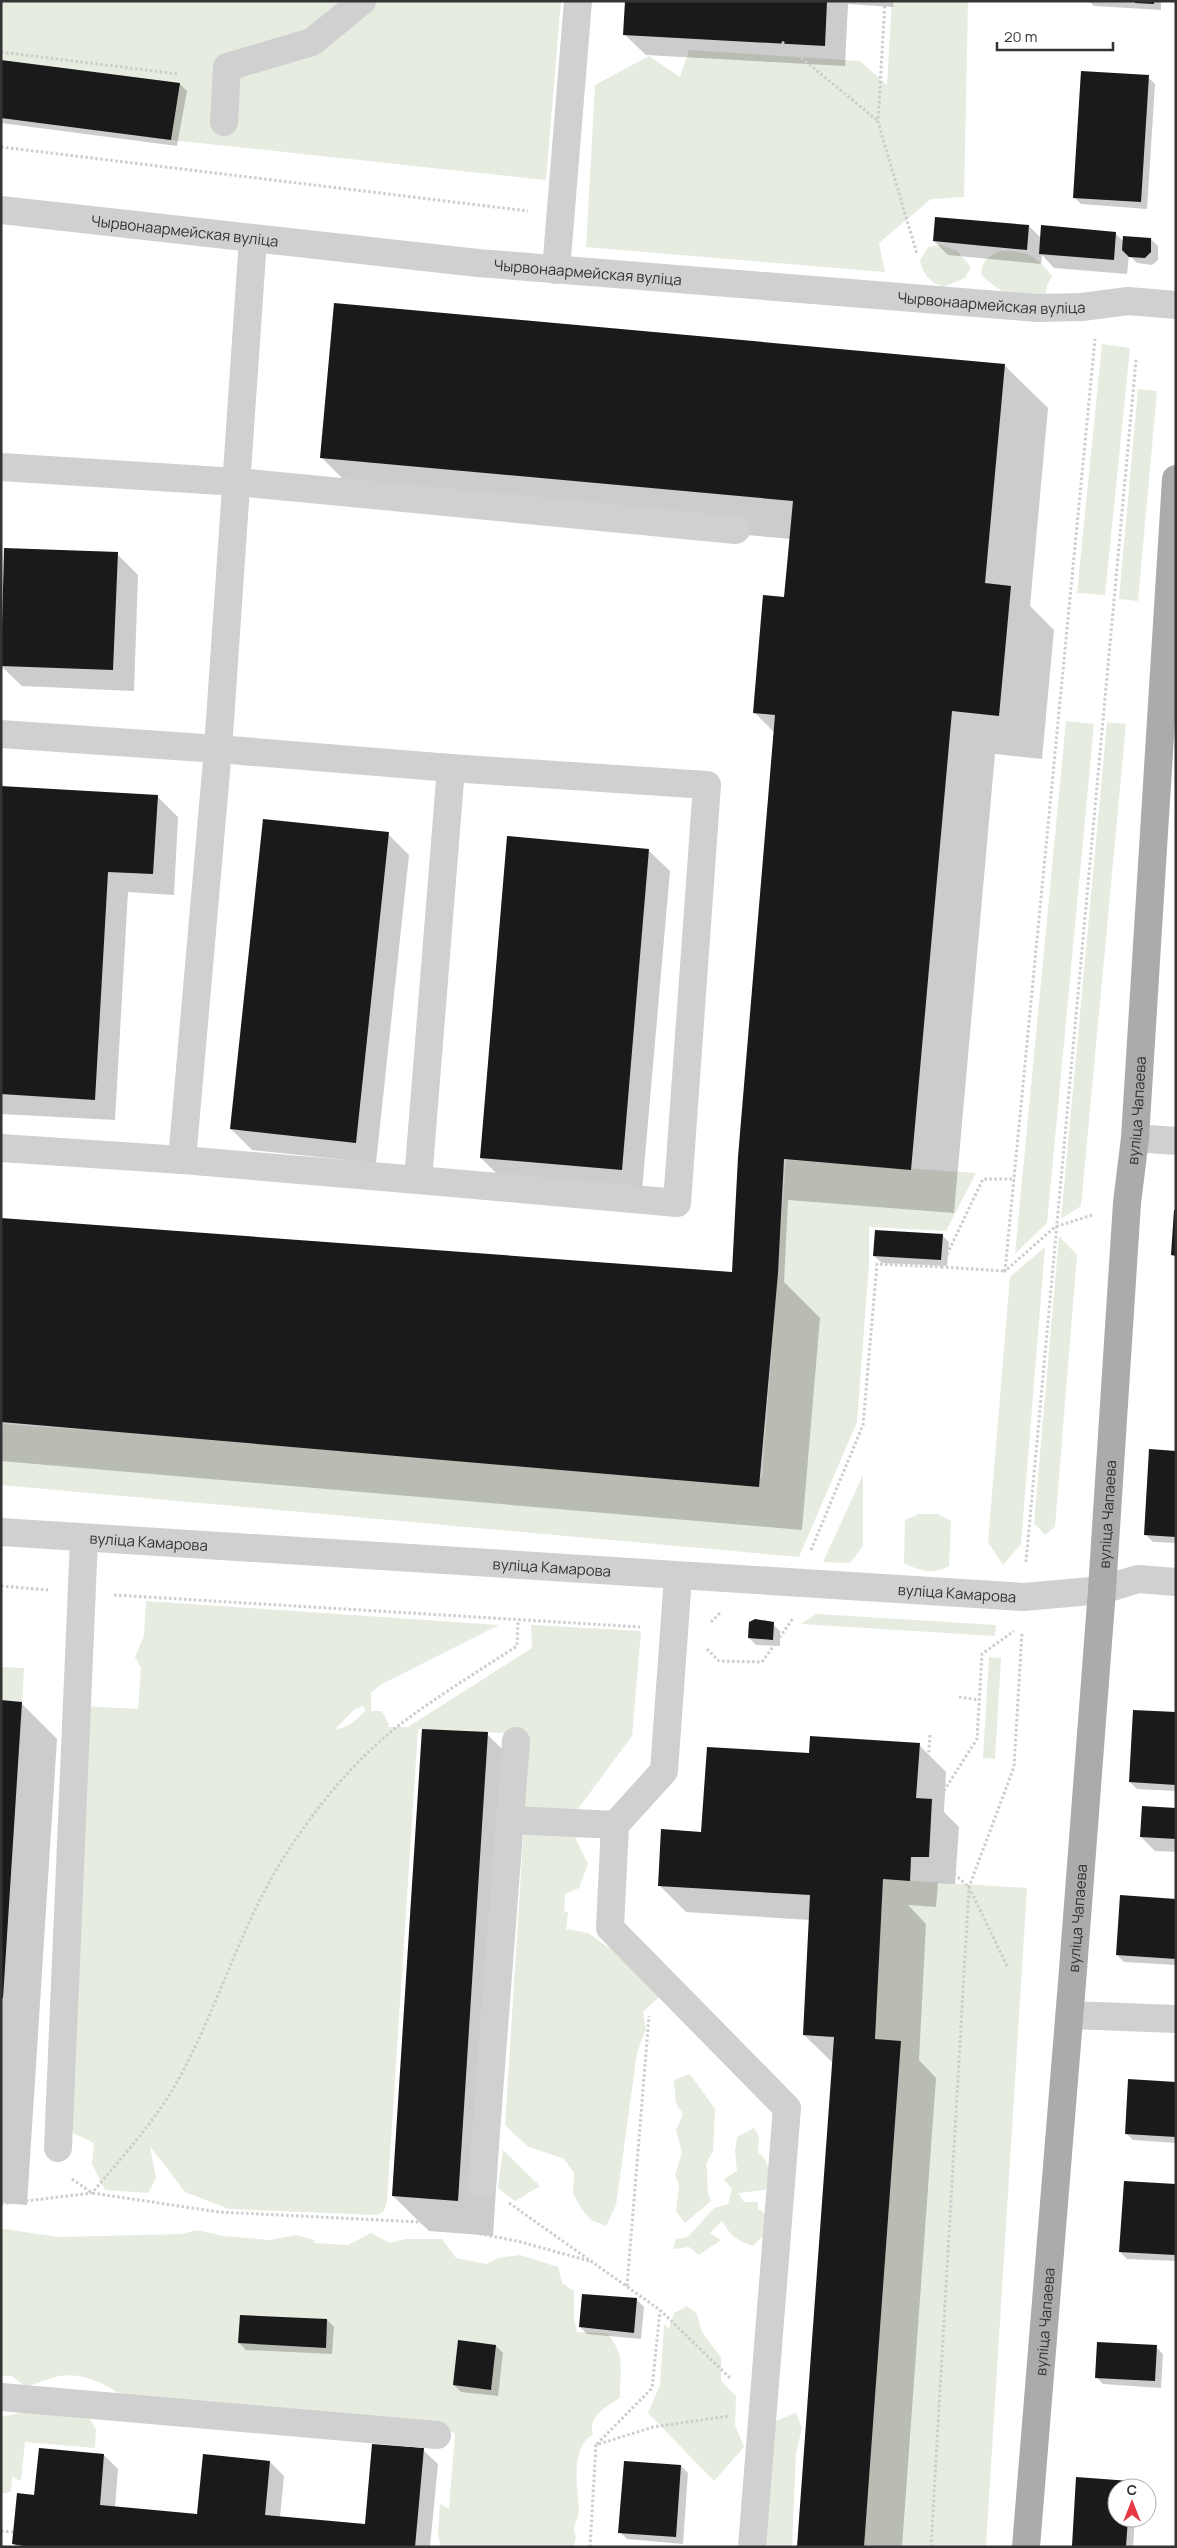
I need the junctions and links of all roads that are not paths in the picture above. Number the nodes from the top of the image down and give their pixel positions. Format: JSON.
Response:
{"nodes":[{"id":1,"x":362,"y":1,"type":"edge"},
{"id":2,"x":578,"y":1,"type":"edge"},
{"id":3,"x":224,"y":122,"type":"dead end"},
{"id":4,"x":1,"y":210,"type":"edge"},
{"id":5,"x":253,"y":239,"type":"junction"},
{"id":6,"x":556,"y":270,"type":"junction"},
{"id":7,"x":1176,"y":305,"type":"edge"},
{"id":8,"x":1,"y":467,"type":"edge"},
{"id":9,"x":1176,"y":479,"type":"edge"},
{"id":10,"x":237,"y":482,"type":"junction"},
{"id":11,"x":736,"y":530,"type":"dead end"},
{"id":12,"x":1,"y":734,"type":"edge"},
{"id":13,"x":218,"y":749,"type":"junction"},
{"id":14,"x":451,"y":768,"type":"junction"},
{"id":15,"x":1134,"y":1138,"type":"junction"},
{"id":16,"x":1176,"y":1141,"type":"edge"},
{"id":17,"x":1,"y":1148,"type":"edge"},
{"id":18,"x":182,"y":1160,"type":"junction"},
{"id":19,"x":418,"y":1180,"type":"junction"},
{"id":20,"x":1,"y":1532,"type":"edge"},
{"id":21,"x":84,"y":1539,"type":"junction"},
{"id":22,"x":678,"y":1577,"type":"junction"},
{"id":23,"x":1176,"y":1582,"type":"edge"},
{"id":24,"x":1102,"y":1590,"type":"junction"},
{"id":25,"x":516,"y":1742,"type":"dead end"},
{"id":26,"x":511,"y":1820,"type":"junction"},
{"id":27,"x":615,"y":1825,"type":"junction"},
{"id":28,"x":1070,"y":2015,"type":"junction"},
{"id":29,"x":1176,"y":2018,"type":"edge"},
{"id":30,"x":58,"y":2148,"type":"dead end"},
{"id":31,"x":482,"y":2184,"type":"road end"},
{"id":32,"x":1,"y":2397,"type":"edge"},
{"id":33,"x":437,"y":2435,"type":"dead end"},
{"id":34,"x":752,"y":2547,"type":"edge"},
{"id":35,"x":1026,"y":2547,"type":"edge"}],
"edges":[{"from":1,"to":3,"type":"street"},
{"from":2,"to":6,"type":"street"},
{"from":4,"to":5,"type":"street","name":"Чырвонаармейская вуліца"},
{"from":5,"to":6,"type":"street","name":"Чырвонаармейская вуліца"},
{"from":5,"to":10,"type":"street"},
{"from":6,"to":7,"type":"street","name":"Чырвонаармейская вуліца"},
{"from":8,"to":10,"type":"street"},
{"from":9,"to":15,"type":"main road","name":"вуліца Чапаева"},
{"from":10,"to":11,"type":"street"},
{"from":10,"to":13,"type":"street"},
{"from":12,"to":13,"type":"street"},
{"from":13,"to":14,"type":"street"},
{"from":13,"to":18,"type":"street"},
{"from":14,"to":19,"type":"street"},
{"from":14,"to":19,"type":"street"},
{"from":15,"to":16,"type":"street"},
{"from":15,"to":24,"type":"main road","name":"вуліца Чапаева"},
{"from":17,"to":18,"type":"street"},
{"from":18,"to":19,"type":"street"},
{"from":20,"to":21,"type":"street","name":"вуліца Камарова"},
{"from":21,"to":22,"type":"street","name":"вуліца Камарова"},
{"from":21,"to":30,"type":"street"},
{"from":22,"to":24,"type":"street","name":"вуліца Камарова"},
{"from":22,"to":27,"type":"street"},
{"from":23,"to":24,"type":"street","name":"вуліца Камарова"},
{"from":24,"to":28,"type":"main road","name":"вуліца Чапаева"},
{"from":25,"to":26,"type":"street"},
{"from":26,"to":27,"type":"street"},
{"from":26,"to":31,"type":"street"},
{"from":27,"to":34,"type":"street"},
{"from":28,"to":29,"type":"street"},
{"from":28,"to":35,"type":"main road","name":"вуліца Чапаева"},
{"from":32,"to":33,"type":"street"}]}
